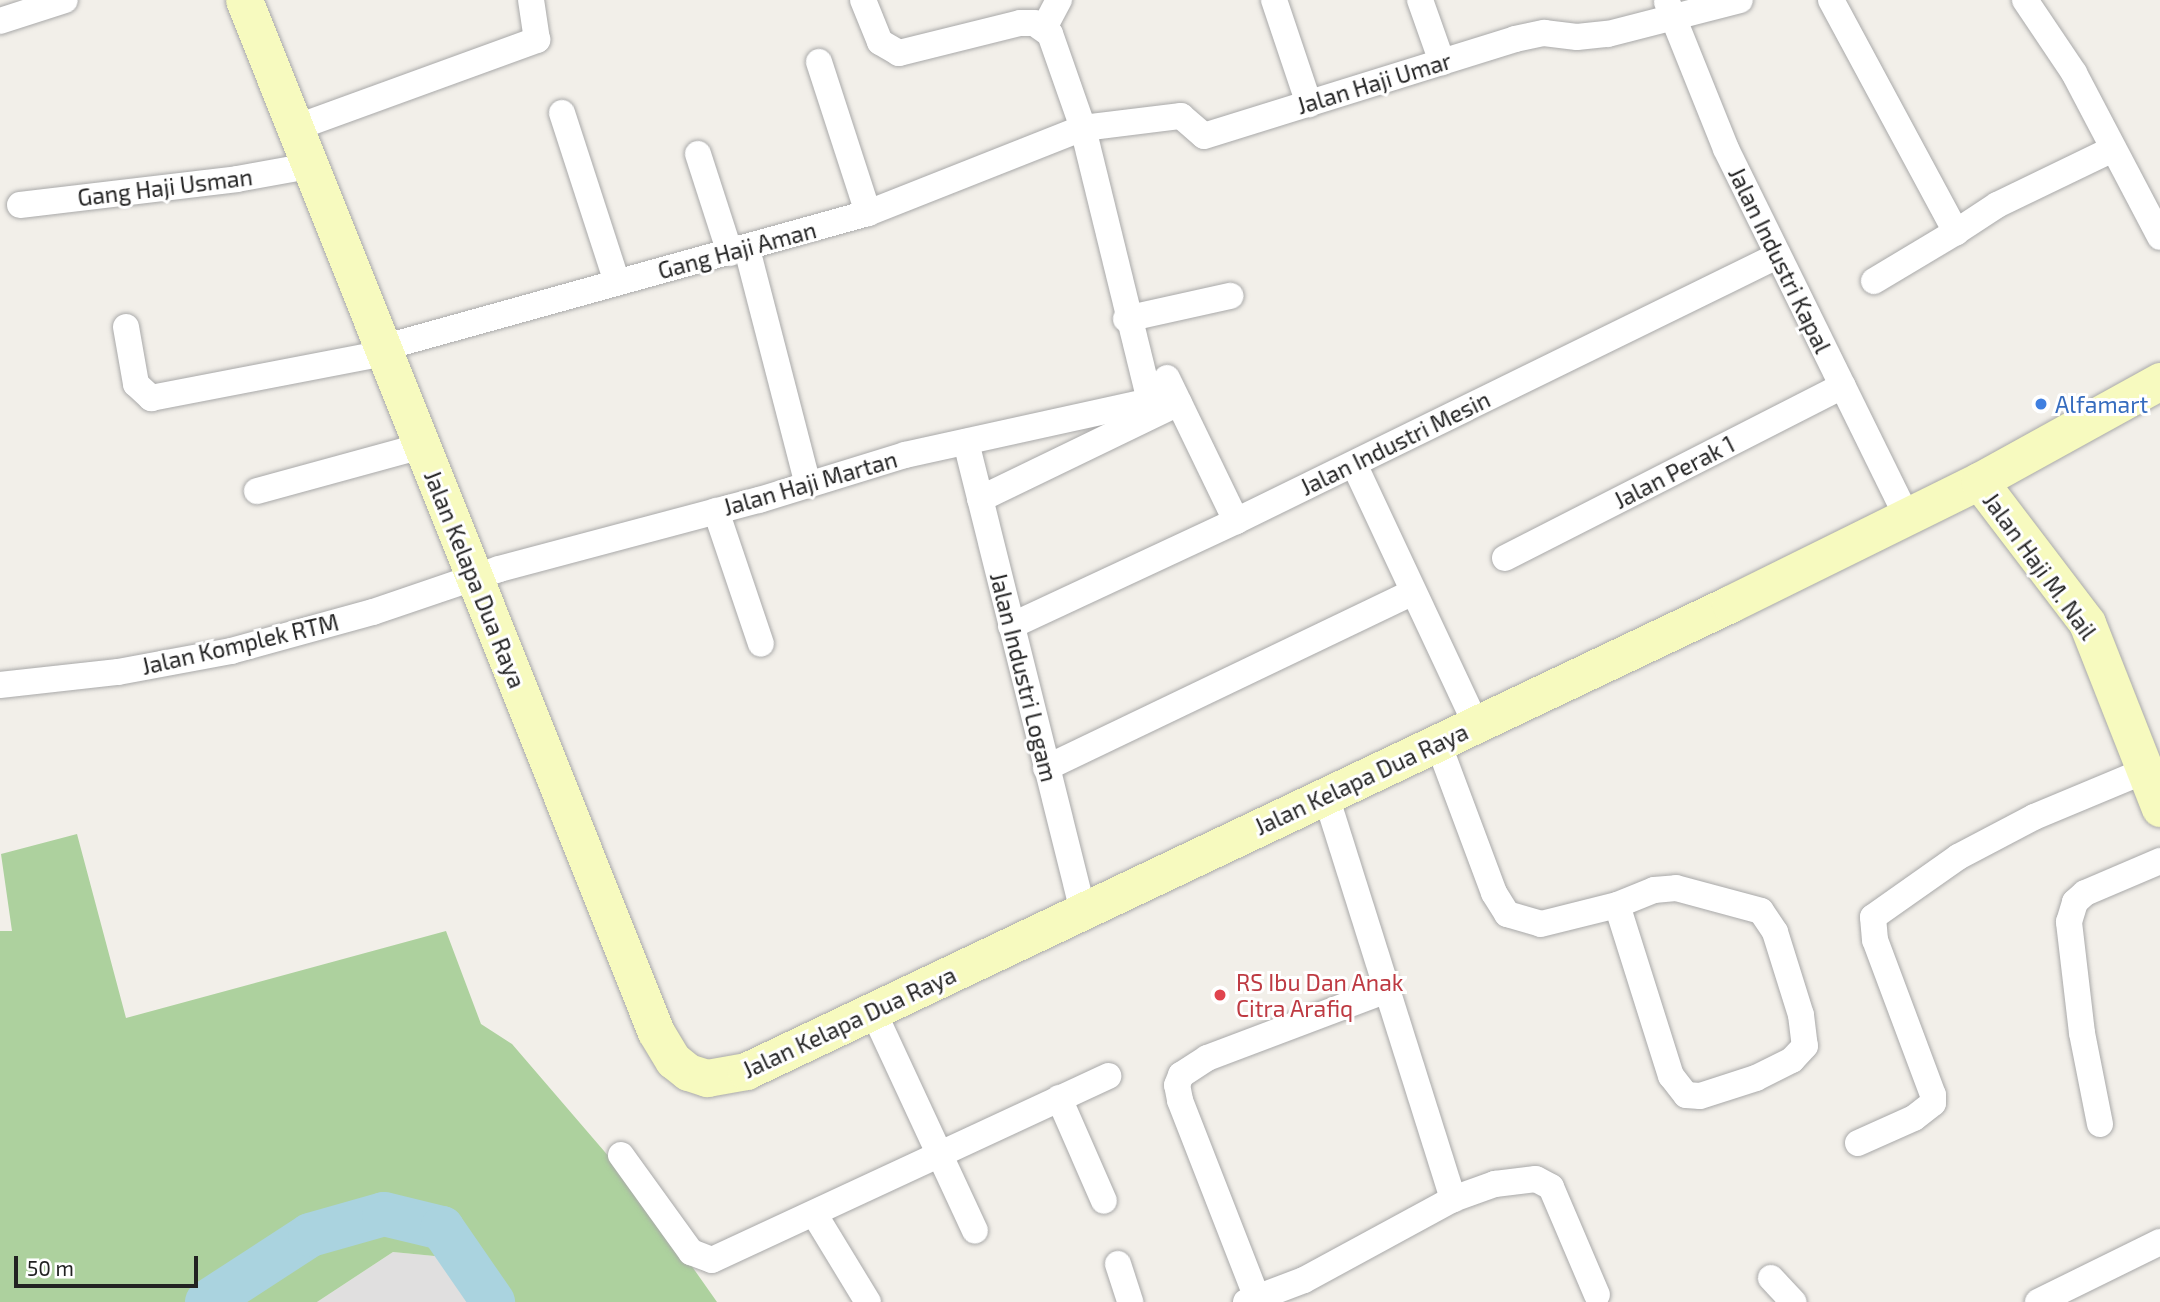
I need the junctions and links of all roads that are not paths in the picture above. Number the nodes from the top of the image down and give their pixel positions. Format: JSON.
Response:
{"nodes":[{"id":1,"x":65,"y":0,"type":"edge"},
{"id":2,"x":244,"y":0,"type":"edge"},
{"id":3,"x":531,"y":0,"type":"edge"},
{"id":4,"x":863,"y":0,"type":"edge"},
{"id":5,"x":1059,"y":0,"type":"edge"},
{"id":6,"x":1274,"y":0,"type":"edge"},
{"id":7,"x":1420,"y":0,"type":"edge"},
{"id":8,"x":1740,"y":0,"type":"edge"},
{"id":9,"x":1830,"y":0,"type":"edge"},
{"id":10,"x":2025,"y":0,"type":"edge"},
{"id":11,"x":1669,"y":8,"type":"edge"},
{"id":12,"x":0,"y":21,"type":"edge"},
{"id":13,"x":1044,"y":28,"type":"junction"},
{"id":14,"x":819,"y":62,"type":"dead end"},
{"id":15,"x":1442,"y":62,"type":"junction"},
{"id":16,"x":1309,"y":104,"type":"junction"},
{"id":17,"x":562,"y":113,"type":"dead end"},
{"id":18,"x":295,"y":128,"type":"junction"},
{"id":19,"x":1083,"y":128,"type":"junction"},
{"id":20,"x":2113,"y":149,"type":"junction"},
{"id":21,"x":698,"y":154,"type":"dead end"},
{"id":22,"x":309,"y":166,"type":"junction"},
{"id":23,"x":20,"y":205,"type":"dead end"},
{"id":24,"x":868,"y":213,"type":"junction"},
{"id":25,"x":1956,"y":232,"type":"junction"},
{"id":26,"x":2160,"y":237,"type":"edge"},
{"id":27,"x":738,"y":251,"type":"junction"},
{"id":28,"x":1777,"y":256,"type":"junction"},
{"id":29,"x":1874,"y":281,"type":"dead end"},
{"id":30,"x":617,"y":282,"type":"junction"},
{"id":31,"x":1230,"y":296,"type":"dead end"},
{"id":32,"x":1126,"y":319,"type":"junction"},
{"id":33,"x":126,"y":327,"type":"dead end"},
{"id":34,"x":383,"y":350,"type":"junction"},
{"id":35,"x":1167,"y":378,"type":"dead end"},
{"id":36,"x":2160,"y":381,"type":"edge"},
{"id":37,"x":1843,"y":386,"type":"junction"},
{"id":38,"x":1179,"y":403,"type":"junction"},
{"id":39,"x":966,"y":442,"type":"junction"},
{"id":40,"x":422,"y":446,"type":"junction"},
{"id":41,"x":1354,"y":464,"type":"junction"},
{"id":42,"x":1979,"y":481,"type":"junction"},
{"id":43,"x":808,"y":485,"type":"junction"},
{"id":44,"x":257,"y":491,"type":"dead end"},
{"id":45,"x":979,"y":499,"type":"junction"},
{"id":46,"x":716,"y":511,"type":"junction"},
{"id":47,"x":1906,"y":515,"type":"junction"},
{"id":48,"x":1236,"y":522,"type":"junction"},
{"id":49,"x":1505,"y":558,"type":"dead end"},
{"id":50,"x":475,"y":578,"type":"junction"},
{"id":51,"x":1413,"y":592,"type":"junction"},
{"id":52,"x":1011,"y":626,"type":"junction"},
{"id":53,"x":761,"y":644,"type":"dead end"},
{"id":54,"x":0,"y":685,"type":"edge"},
{"id":55,"x":1476,"y":725,"type":"junction"},
{"id":56,"x":1437,"y":743,"type":"junction"},
{"id":57,"x":1046,"y":768,"type":"junction"},
{"id":58,"x":2147,"y":770,"type":"junction"},
{"id":59,"x":1326,"y":796,"type":"junction"},
{"id":60,"x":2160,"y":808,"type":"edge"},
{"id":61,"x":2160,"y":861,"type":"edge"},
{"id":62,"x":1617,"y":905,"type":"junction"},
{"id":63,"x":1083,"y":911,"type":"junction"},
{"id":64,"x":1384,"y":991,"type":"junction"},
{"id":65,"x":873,"y":1011,"type":"junction"},
{"id":66,"x":1108,"y":1076,"type":"dead end"},
{"id":67,"x":1059,"y":1098,"type":"junction"},
{"id":68,"x":2100,"y":1124,"type":"dead end"},
{"id":69,"x":1858,"y":1143,"type":"dead end"},
{"id":70,"x":937,"y":1154,"type":"junction"},
{"id":71,"x":621,"y":1155,"type":"dead end"},
{"id":72,"x":1453,"y":1199,"type":"junction"},
{"id":73,"x":1104,"y":1201,"type":"dead end"},
{"id":74,"x":815,"y":1215,"type":"junction"},
{"id":75,"x":975,"y":1230,"type":"dead end"},
{"id":76,"x":2160,"y":1242,"type":"edge"},
{"id":77,"x":1118,"y":1264,"type":"dead end"},
{"id":78,"x":1771,"y":1278,"type":"dead end"},
{"id":79,"x":1597,"y":1295,"type":"dead end"},
{"id":80,"x":1252,"y":1300,"type":"edge"},
{"id":81,"x":868,"y":1302,"type":"edge"},
{"id":82,"x":1130,"y":1302,"type":"edge"},
{"id":83,"x":1793,"y":1302,"type":"edge"},
{"id":84,"x":2038,"y":1302,"type":"edge"}],
"edges":[{"from":1,"to":12,"type":"street"},
{"from":2,"to":18,"type":"main road","name":"Jalan Kelapa Dua Raya"},
{"from":3,"to":18,"type":"street"},
{"from":4,"to":13,"type":"street"},
{"from":5,"to":13,"type":"street"},
{"from":6,"to":16,"type":"street"},
{"from":7,"to":15,"type":"street"},
{"from":8,"to":11,"type":"street","name":"Jalan Haji Umar"},
{"from":9,"to":25,"type":"street"},
{"from":10,"to":20,"type":"street"},
{"from":11,"to":15,"type":"street","name":"Jalan Haji Umar"},
{"from":11,"to":28,"type":"street","name":"Jalan Industri Kapal"},
{"from":13,"to":19,"type":"street"},
{"from":14,"to":24,"type":"street"},
{"from":15,"to":16,"type":"street","name":"Jalan Haji Umar"},
{"from":16,"to":19,"type":"street","name":"Jalan Haji Umar"},
{"from":17,"to":30,"type":"street"},
{"from":18,"to":22,"type":"main road","name":"Jalan Kelapa Dua Raya"},
{"from":19,"to":24,"type":"street","name":"Gang Haji Aman"},
{"from":19,"to":32,"type":"street"},
{"from":20,"to":25,"type":"street"},
{"from":20,"to":26,"type":"street"},
{"from":21,"to":27,"type":"street"},
{"from":22,"to":23,"type":"street","name":"Gang Haji Usman"},
{"from":22,"to":34,"type":"main road","name":"Jalan Kelapa Dua Raya"},
{"from":24,"to":27,"type":"street","name":"Gang Haji Aman"},
{"from":25,"to":29,"type":"street"},
{"from":27,"to":30,"type":"street","name":"Gang Haji Aman"},
{"from":27,"to":43,"type":"street"},
{"from":28,"to":37,"type":"street","name":"Jalan Industri Kapal"},
{"from":28,"to":41,"type":"street","name":"Jalan Industri Mesin"},
{"from":30,"to":34,"type":"street","name":"Gang Haji Aman"},
{"from":31,"to":32,"type":"street"},
{"from":32,"to":39,"type":"street","name":"Jalan Haji Martan"},
{"from":33,"to":34,"type":"street","name":"Gang Haji Aman"},
{"from":34,"to":40,"type":"main road","name":"Jalan Kelapa Dua Raya"},
{"from":35,"to":38,"type":"street"},
{"from":36,"to":42,"type":"main road","name":"Jalan Kelapa Dua Raya"},
{"from":37,"to":47,"type":"street","name":"Jalan Industri Kapal"},
{"from":37,"to":49,"type":"street","name":"Jalan Perak 1"},
{"from":38,"to":45,"type":"street"},
{"from":38,"to":48,"type":"street"},
{"from":39,"to":43,"type":"street","name":"Jalan Haji Martan"},
{"from":39,"to":45,"type":"street","name":"Jalan Industri Logam"},
{"from":40,"to":44,"type":"street"},
{"from":40,"to":50,"type":"main road","name":"Jalan Kelapa Dua Raya"},
{"from":41,"to":48,"type":"street","name":"Jalan Industri Mesin"},
{"from":41,"to":51,"type":"street"},
{"from":42,"to":47,"type":"main road","name":"Jalan Kelapa Dua Raya"},
{"from":42,"to":58,"type":"main road","name":"Jalan Haji M. Nail"},
{"from":43,"to":46,"type":"street","name":"Jalan Haji Martan"},
{"from":45,"to":52,"type":"street","name":"Jalan Industri Logam"},
{"from":46,"to":50,"type":"street","name":"Jalan Haji Martan"},
{"from":46,"to":53,"type":"street"},
{"from":47,"to":55,"type":"main road","name":"Jalan Kelapa Dua Raya"},
{"from":48,"to":52,"type":"street","name":"Jalan Industri Mesin"},
{"from":50,"to":54,"type":"street","name":"Jalan Komplek RTM"},
{"from":50,"to":65,"type":"main road","name":"Jalan Kelapa Dua Raya"},
{"from":51,"to":55,"type":"street"},
{"from":51,"to":57,"type":"street"},
{"from":52,"to":57,"type":"street","name":"Jalan Industri Logam"},
{"from":55,"to":56,"type":"main road","name":"Jalan Kelapa Dua Raya"},
{"from":56,"to":59,"type":"main road","name":"Jalan Kelapa Dua Raya"},
{"from":56,"to":62,"type":"street"},
{"from":57,"to":63,"type":"street","name":"Jalan Industri Logam"},
{"from":58,"to":60,"type":"main road","name":"Jalan Haji M. Nail"},
{"from":58,"to":69,"type":"street"},
{"from":59,"to":63,"type":"main road","name":"Jalan Kelapa Dua Raya"},
{"from":59,"to":64,"type":"street"},
{"from":61,"to":68,"type":"street"},
{"from":62,"to":62,"type":"street"},
{"from":63,"to":65,"type":"main road","name":"Jalan Kelapa Dua Raya"},
{"from":64,"to":72,"type":"street"},
{"from":64,"to":80,"type":"street"},
{"from":65,"to":70,"type":"street"},
{"from":66,"to":67,"type":"street"},
{"from":67,"to":70,"type":"street"},
{"from":67,"to":73,"type":"street"},
{"from":70,"to":74,"type":"street"},
{"from":70,"to":75,"type":"street"},
{"from":71,"to":74,"type":"street"},
{"from":72,"to":79,"type":"street"},
{"from":72,"to":80,"type":"street"},
{"from":74,"to":81,"type":"street"},
{"from":76,"to":84,"type":"street"},
{"from":77,"to":82,"type":"street"},
{"from":78,"to":83,"type":"street"}]}
